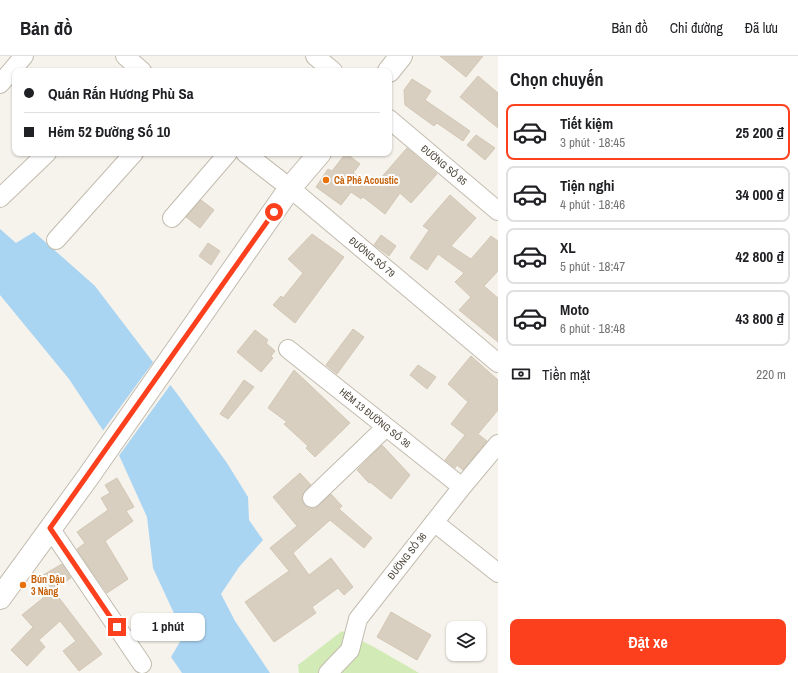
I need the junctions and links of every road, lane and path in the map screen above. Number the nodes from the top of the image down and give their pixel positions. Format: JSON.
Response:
{"nodes":[{"id":1,"x":24,"y":56,"type":"edge"},
{"id":2,"x":315,"y":56,"type":"edge"},
{"id":3,"x":401,"y":56,"type":"edge"},
{"id":4,"x":14,"y":68,"type":"edge"},
{"id":5,"x":329,"y":68,"type":"edge"},
{"id":6,"x":391,"y":68,"type":"edge"},
{"id":7,"x":12,"y":70,"type":"edge"},
{"id":8,"x":0,"y":84,"type":"edge"},
{"id":9,"x":392,"y":122,"type":"edge"},
{"id":10,"x":44,"y":156,"type":"edge"},
{"id":11,"x":131,"y":156,"type":"edge"},
{"id":12,"x":225,"y":156,"type":"edge"},
{"id":13,"x":249,"y":156,"type":"edge"},
{"id":14,"x":317,"y":156,"type":"edge"},
{"id":15,"x":290,"y":188,"type":"junction"},
{"id":16,"x":0,"y":198,"type":"edge"},
{"id":17,"x":498,"y":211,"type":"edge"},
{"id":18,"x":172,"y":218,"type":"dead end"},
{"id":19,"x":56,"y":240,"type":"dead end"},
{"id":20,"x":288,"y":349,"type":"dead end"},
{"id":21,"x":498,"y":363,"type":"edge"},
{"id":22,"x":386,"y":427,"type":"junction"},
{"id":23,"x":498,"y":444,"type":"edge"},
{"id":24,"x":462,"y":487,"type":"junction"},
{"id":25,"x":312,"y":498,"type":"dead end"},
{"id":26,"x":434,"y":522,"type":"junction"},
{"id":27,"x":50,"y":528,"type":"junction"},
{"id":28,"x":498,"y":574,"type":"edge"},
{"id":29,"x":0,"y":598,"type":"edge"},
{"id":30,"x":142,"y":664,"type":"dead end"},
{"id":31,"x":328,"y":673,"type":"edge"}],
"edges":[{"from":1,"to":4,"type":"street"},
{"from":2,"to":5,"type":"street"},
{"from":3,"to":6,"type":"street"},
{"from":7,"to":8,"type":"street"},
{"from":9,"to":17,"type":"street","name":"ĐƯỜNG SỐ 85"},
{"from":10,"to":16,"type":"street"},
{"from":11,"to":19,"type":"street"},
{"from":12,"to":18,"type":"street"},
{"from":13,"to":15,"type":"street","name":"ĐƯỜNG SỐ 79"},
{"from":14,"to":15,"type":"street"},
{"from":15,"to":21,"type":"street","name":"ĐƯỜNG SỐ 79"},
{"from":15,"to":27,"type":"street"},
{"from":20,"to":22,"type":"street","name":"HẺM 13 ĐƯỜNG SỐ 36"},
{"from":22,"to":24,"type":"street","name":"HẺM 13 ĐƯỜNG SỐ 36"},
{"from":22,"to":25,"type":"street"},
{"from":23,"to":24,"type":"street","name":"ĐƯỜNG SỐ 36"},
{"from":24,"to":26,"type":"street","name":"ĐƯỜNG SỐ 36"},
{"from":26,"to":28,"type":"street"},
{"from":26,"to":31,"type":"street","name":"ĐƯỜNG SỐ 36"},
{"from":27,"to":29,"type":"street"},
{"from":27,"to":30,"type":"street"}]}
